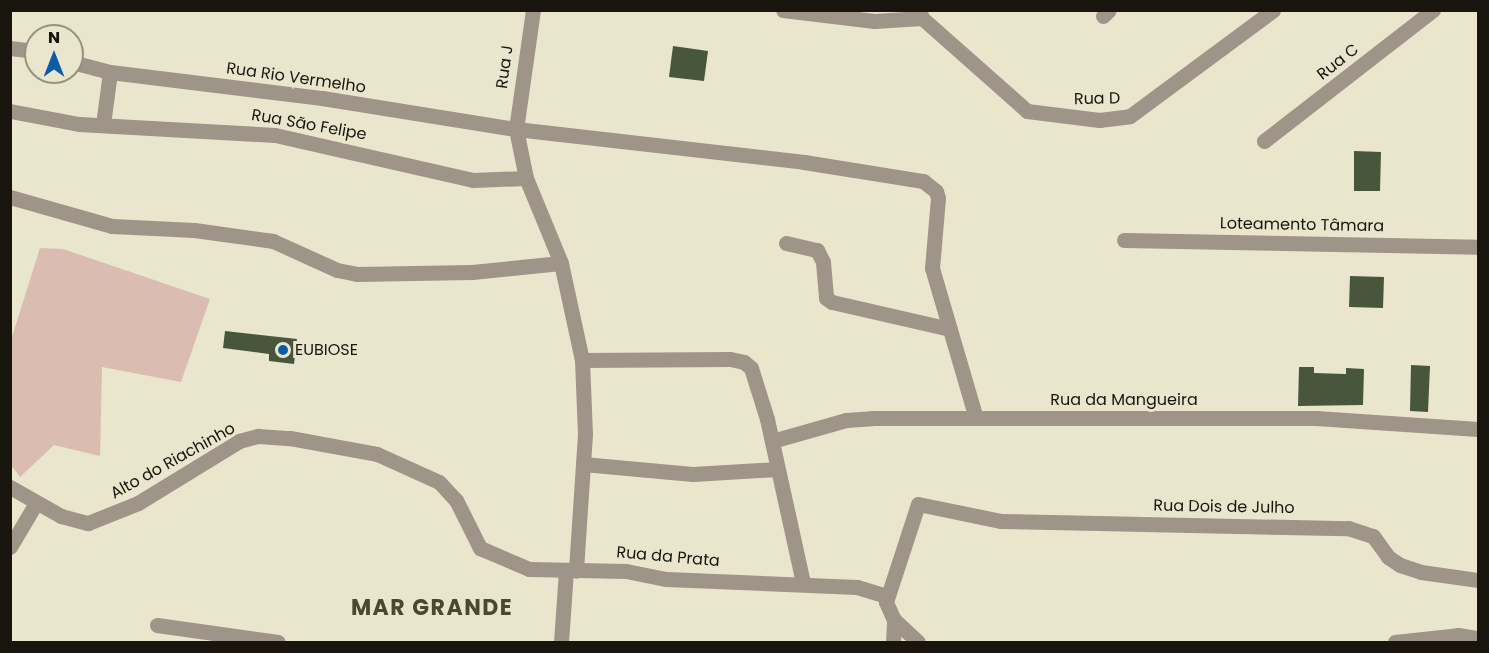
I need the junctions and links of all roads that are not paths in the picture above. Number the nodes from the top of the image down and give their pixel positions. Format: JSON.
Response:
{"nodes":[{"id":1,"x":533,"y":10,"type":"edge"},
{"id":2,"x":783,"y":10,"type":"edge"},
{"id":3,"x":1273,"y":10,"type":"edge"},
{"id":4,"x":1433,"y":10,"type":"edge"},
{"id":5,"x":924,"y":13,"type":"edge"},
{"id":6,"x":834,"y":14,"type":"edge"},
{"id":7,"x":84,"y":65,"type":"edge"},
{"id":8,"x":110,"y":72,"type":"junction"},
{"id":9,"x":10,"y":111,"type":"edge"},
{"id":10,"x":103,"y":124,"type":"junction"},
{"id":11,"x":516,"y":129,"type":"junction"},
{"id":12,"x":1264,"y":141,"type":"dead end"},
{"id":13,"x":526,"y":178,"type":"junction"},
{"id":14,"x":10,"y":197,"type":"edge"},
{"id":15,"x":1124,"y":240,"type":"dead end"},
{"id":16,"x":786,"y":243,"type":"dead end"},
{"id":17,"x":1479,"y":247,"type":"edge"},
{"id":18,"x":561,"y":263,"type":"junction"},
{"id":19,"x":950,"y":329,"type":"junction"},
{"id":20,"x":582,"y":360,"type":"junction"},
{"id":21,"x":976,"y":418,"type":"junction"},
{"id":22,"x":1479,"y":429,"type":"edge"},
{"id":23,"x":772,"y":441,"type":"junction"},
{"id":24,"x":583,"y":464,"type":"junction"},
{"id":25,"x":777,"y":469,"type":"junction"},
{"id":26,"x":10,"y":487,"type":"edge"},
{"id":27,"x":36,"y":503,"type":"junction"},
{"id":28,"x":10,"y":547,"type":"edge"},
{"id":29,"x":571,"y":571,"type":"junction"},
{"id":30,"x":1479,"y":580,"type":"edge"},
{"id":31,"x":803,"y":583,"type":"junction"},
{"id":32,"x":886,"y":596,"type":"junction"},
{"id":33,"x":894,"y":620,"type":"junction"},
{"id":34,"x":157,"y":625,"type":"dead end"},
{"id":35,"x":1479,"y":639,"type":"edge"},
{"id":36,"x":278,"y":642,"type":"edge"},
{"id":37,"x":561,"y":642,"type":"edge"},
{"id":38,"x":892,"y":642,"type":"edge"},
{"id":39,"x":918,"y":642,"type":"edge"},
{"id":40,"x":1398,"y":642,"type":"edge"}],
"edges":[{"from":1,"to":11,"type":"street","name":"Rua J"},
{"from":2,"to":6,"type":"street"},
{"from":3,"to":5,"type":"street","name":"Rua D"},
{"from":4,"to":12,"type":"street","name":"Rua C"},
{"from":5,"to":6,"type":"street"},
{"from":7,"to":8,"type":"street","name":"Rua Rio Vermelho"},
{"from":8,"to":10,"type":"street"},
{"from":8,"to":11,"type":"street","name":"Rua Rio Vermelho"},
{"from":9,"to":10,"type":"street","name":"Rua São Felipe"},
{"from":10,"to":13,"type":"street","name":"Rua São Felipe"},
{"from":11,"to":13,"type":"street","name":"Rua J"},
{"from":11,"to":19,"type":"street","name":"Rua Rio Vermelho"},
{"from":13,"to":18,"type":"street","name":"Rua J"},
{"from":14,"to":18,"type":"street"},
{"from":15,"to":17,"type":"street","name":"Loteamento Tâmara"},
{"from":16,"to":19,"type":"street"},
{"from":18,"to":20,"type":"street","name":"Rua J"},
{"from":19,"to":21,"type":"street"},
{"from":20,"to":23,"type":"street"},
{"from":20,"to":24,"type":"street","name":"Rua J"},
{"from":21,"to":22,"type":"street","name":"Rua da Mangueira"},
{"from":21,"to":23,"type":"street","name":"Rua da Mangueira"},
{"from":23,"to":25,"type":"street"},
{"from":24,"to":25,"type":"street"},
{"from":24,"to":29,"type":"street","name":"Rua J"},
{"from":25,"to":31,"type":"street"},
{"from":26,"to":27,"type":"street","name":"Alto do Riachinho"},
{"from":27,"to":28,"type":"street"},
{"from":27,"to":29,"type":"street","name":"Alto do Riachinho"},
{"from":29,"to":31,"type":"street","name":"Rua da Prata"},
{"from":29,"to":37,"type":"street","name":"Rua J"},
{"from":30,"to":32,"type":"street","name":"Rua Dois de Julho"},
{"from":31,"to":32,"type":"street","name":"Rua da Prata"},
{"from":32,"to":33,"type":"street"},
{"from":33,"to":38,"type":"street"},
{"from":33,"to":39,"type":"street"},
{"from":34,"to":36,"type":"street"},
{"from":35,"to":40,"type":"street"}]}
